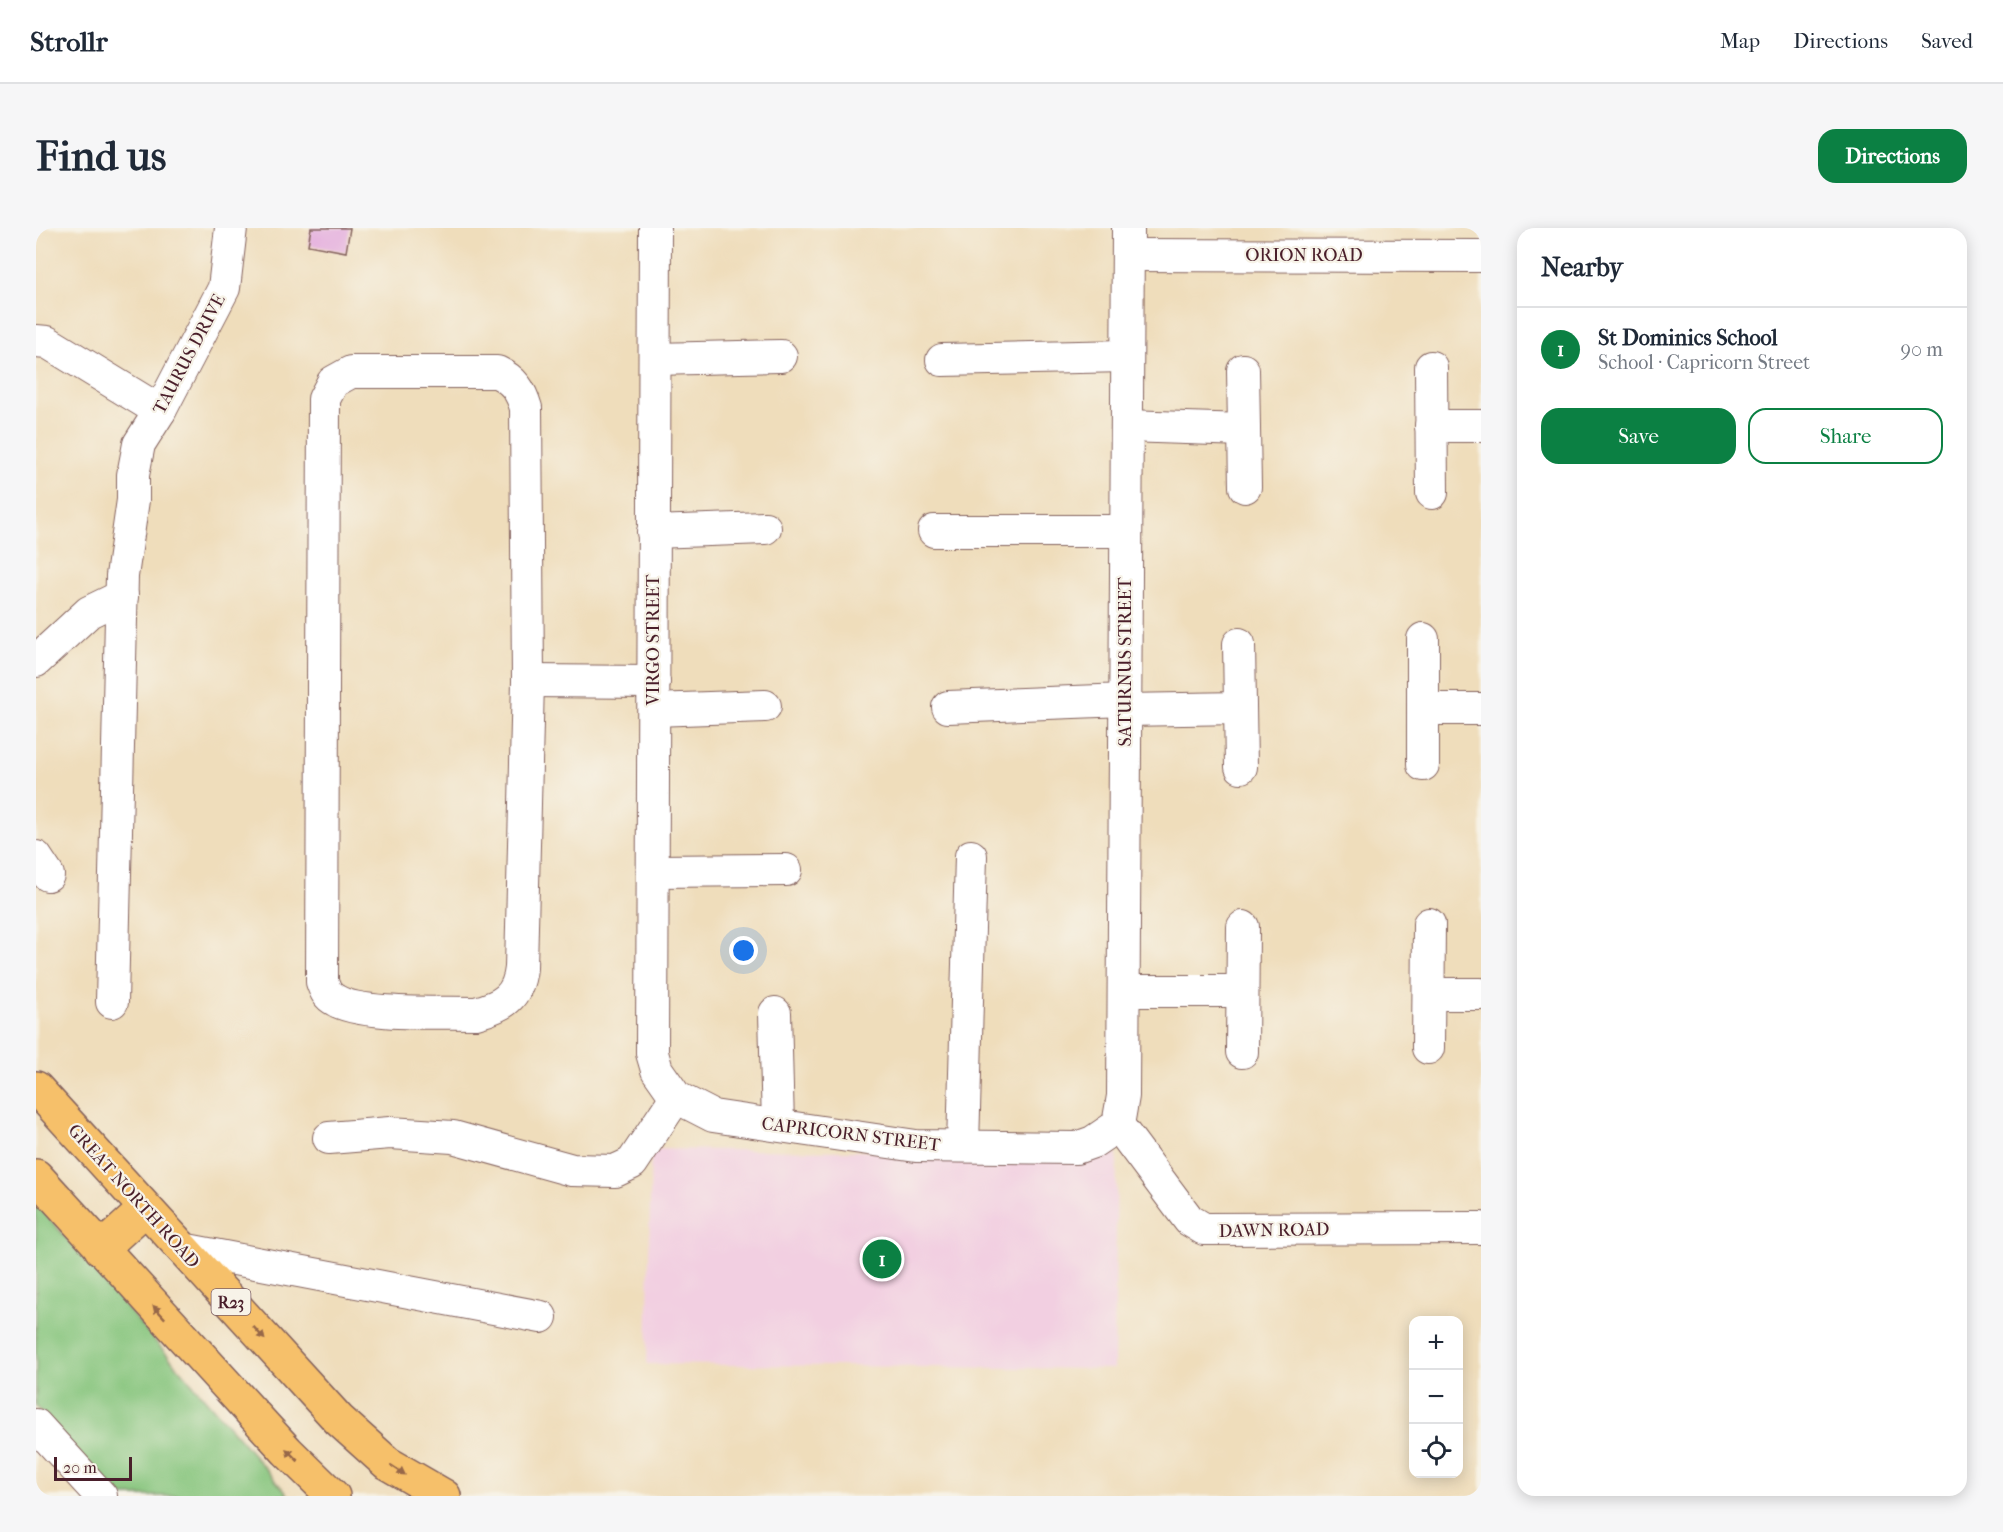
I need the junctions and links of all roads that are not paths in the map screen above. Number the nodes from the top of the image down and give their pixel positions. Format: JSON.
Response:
{"nodes":[{"id":1,"x":231,"y":228,"type":"edge"},
{"id":2,"x":655,"y":228,"type":"edge"},
{"id":3,"x":1128,"y":241,"type":"edge"},
{"id":4,"x":1481,"y":256,"type":"edge"},
{"id":5,"x":40,"y":347,"type":"edge"},
{"id":6,"x":780,"y":356,"type":"dead end"},
{"id":7,"x":1126,"y":357,"type":"junction"},
{"id":8,"x":655,"y":359,"type":"junction"},
{"id":9,"x":942,"y":360,"type":"dead end"},
{"id":10,"x":1431,"y":368,"type":"dead end"},
{"id":11,"x":1243,"y":369,"type":"dead end"},
{"id":12,"x":160,"y":411,"type":"junction"},
{"id":13,"x":1127,"y":426,"type":"junction"},
{"id":14,"x":1431,"y":426,"type":"junction"},
{"id":15,"x":1481,"y":426,"type":"edge"},
{"id":16,"x":1244,"y":430,"type":"junction"},
{"id":17,"x":1245,"y":487,"type":"dead end"},
{"id":18,"x":1432,"y":493,"type":"dead end"},
{"id":19,"x":765,"y":528,"type":"dead end"},
{"id":20,"x":934,"y":531,"type":"dead end"},
{"id":21,"x":1126,"y":531,"type":"junction"},
{"id":22,"x":653,"y":532,"type":"junction"},
{"id":23,"x":122,"y":596,"type":"junction"},
{"id":24,"x":1423,"y":639,"type":"dead end"},
{"id":25,"x":1239,"y":644,"type":"dead end"},
{"id":26,"x":36,"y":661,"type":"edge"},
{"id":27,"x":528,"y":681,"type":"junction"},
{"id":28,"x":654,"y":696,"type":"junction"},
{"id":29,"x":1125,"y":705,"type":"junction"},
{"id":30,"x":765,"y":706,"type":"dead end"},
{"id":31,"x":948,"y":707,"type":"dead end"},
{"id":32,"x":1240,"y":708,"type":"junction"},
{"id":33,"x":1423,"y":710,"type":"junction"},
{"id":34,"x":1481,"y":710,"type":"edge"},
{"id":35,"x":1423,"y":765,"type":"dead end"},
{"id":36,"x":1241,"y":767,"type":"dead end"},
{"id":37,"x":971,"y":856,"type":"dead end"},
{"id":38,"x":786,"y":870,"type":"dead end"},
{"id":39,"x":653,"y":871,"type":"junction"},
{"id":40,"x":1429,"y":924,"type":"dead end"},
{"id":41,"x":1243,"y":927,"type":"dead end"},
{"id":42,"x":1124,"y":991,"type":"junction"},
{"id":43,"x":1241,"y":992,"type":"junction"},
{"id":44,"x":1429,"y":994,"type":"junction"},
{"id":45,"x":1481,"y":994,"type":"edge"},
{"id":46,"x":112,"y":1002,"type":"dead end"},
{"id":47,"x":775,"y":1013,"type":"dead end"},
{"id":48,"x":1428,"y":1048,"type":"dead end"},
{"id":49,"x":652,"y":1053,"type":"joint"},
{"id":50,"x":1242,"y":1053,"type":"dead end"},
{"id":51,"x":36,"y":1088,"type":"edge"},
{"id":52,"x":676,"y":1097,"type":"junction"},
{"id":53,"x":1120,"y":1110,"type":"junction"},
{"id":54,"x":778,"y":1125,"type":"junction"},
{"id":55,"x":328,"y":1138,"type":"dead end"},
{"id":56,"x":963,"y":1146,"type":"junction"},
{"id":57,"x":36,"y":1176,"type":"edge"},
{"id":58,"x":145,"y":1209,"type":"junction"},
{"id":59,"x":1481,"y":1228,"type":"edge"},
{"id":60,"x":101,"y":1249,"type":"junction"},
{"id":61,"x":182,"y":1249,"type":"junction"},
{"id":62,"x":542,"y":1317,"type":"dead end"},
{"id":63,"x":36,"y":1425,"type":"edge"},
{"id":64,"x":100,"y":1496,"type":"edge"},
{"id":65,"x":333,"y":1496,"type":"edge"},
{"id":66,"x":444,"y":1496,"type":"edge"}],
"edges":[{"from":1,"to":12,"type":"street","name":"TAURUS DRIVE"},
{"from":2,"to":8,"type":"street","name":"VIRGO STREET"},
{"from":3,"to":4,"type":"street","name":"ORION ROAD"},
{"from":3,"to":7,"type":"street","name":"SATURNUS STREET"},
{"from":5,"to":12,"type":"street"},
{"from":6,"to":8,"type":"street"},
{"from":7,"to":9,"type":"street"},
{"from":7,"to":13,"type":"street","name":"SATURNUS STREET"},
{"from":8,"to":22,"type":"street","name":"VIRGO STREET"},
{"from":10,"to":14,"type":"street"},
{"from":11,"to":16,"type":"street"},
{"from":12,"to":23,"type":"street","name":"TAURUS DRIVE"},
{"from":13,"to":16,"type":"street"},
{"from":13,"to":21,"type":"street","name":"SATURNUS STREET"},
{"from":14,"to":15,"type":"street"},
{"from":14,"to":18,"type":"street"},
{"from":16,"to":17,"type":"street"},
{"from":19,"to":22,"type":"street"},
{"from":20,"to":21,"type":"street"},
{"from":21,"to":29,"type":"street","name":"SATURNUS STREET"},
{"from":22,"to":28,"type":"street","name":"VIRGO STREET"},
{"from":23,"to":26,"type":"street"},
{"from":23,"to":46,"type":"street","name":"TAURUS DRIVE"},
{"from":24,"to":33,"type":"street"},
{"from":25,"to":32,"type":"street"},
{"from":27,"to":27,"type":"street"},
{"from":27,"to":28,"type":"street"},
{"from":28,"to":30,"type":"street"},
{"from":28,"to":39,"type":"street","name":"VIRGO STREET"},
{"from":29,"to":31,"type":"street"},
{"from":29,"to":32,"type":"street"},
{"from":29,"to":42,"type":"street","name":"SATURNUS STREET"},
{"from":32,"to":36,"type":"street"},
{"from":33,"to":34,"type":"street"},
{"from":33,"to":35,"type":"street"},
{"from":37,"to":56,"type":"street"},
{"from":38,"to":39,"type":"street"},
{"from":39,"to":49,"type":"street","name":"VIRGO STREET"},
{"from":40,"to":44,"type":"street"},
{"from":41,"to":43,"type":"street"},
{"from":42,"to":43,"type":"street"},
{"from":42,"to":53,"type":"street","name":"SATURNUS STREET"},
{"from":43,"to":50,"type":"street"},
{"from":44,"to":45,"type":"street"},
{"from":44,"to":48,"type":"street"},
{"from":47,"to":54,"type":"street"},
{"from":49,"to":52,"type":"street","name":"CAPRICORN STREET"},
{"from":51,"to":58,"type":"main road","name":"GREAT NORTH ROAD","number":"R23"},
{"from":52,"to":54,"type":"street","name":"CAPRICORN STREET"},
{"from":52,"to":55,"type":"street"},
{"from":53,"to":56,"type":"street","name":"CAPRICORN STREET"},
{"from":53,"to":59,"type":"street","name":"DAWN ROAD"},
{"from":54,"to":56,"type":"street","name":"CAPRICORN STREET"},
{"from":57,"to":60,"type":"main road"},
{"from":58,"to":60,"type":"main road"},
{"from":58,"to":61,"type":"main road","name":"GREAT NORTH ROAD","number":"R23"},
{"from":65,"to":60,"type":"main road","one_way":true},
{"from":61,"to":62,"type":"street"},
{"from":61,"to":66,"type":"main road","name":"GREAT NORTH ROAD","number":"R23","one_way":true},
{"from":63,"to":64,"type":"street"}]}
